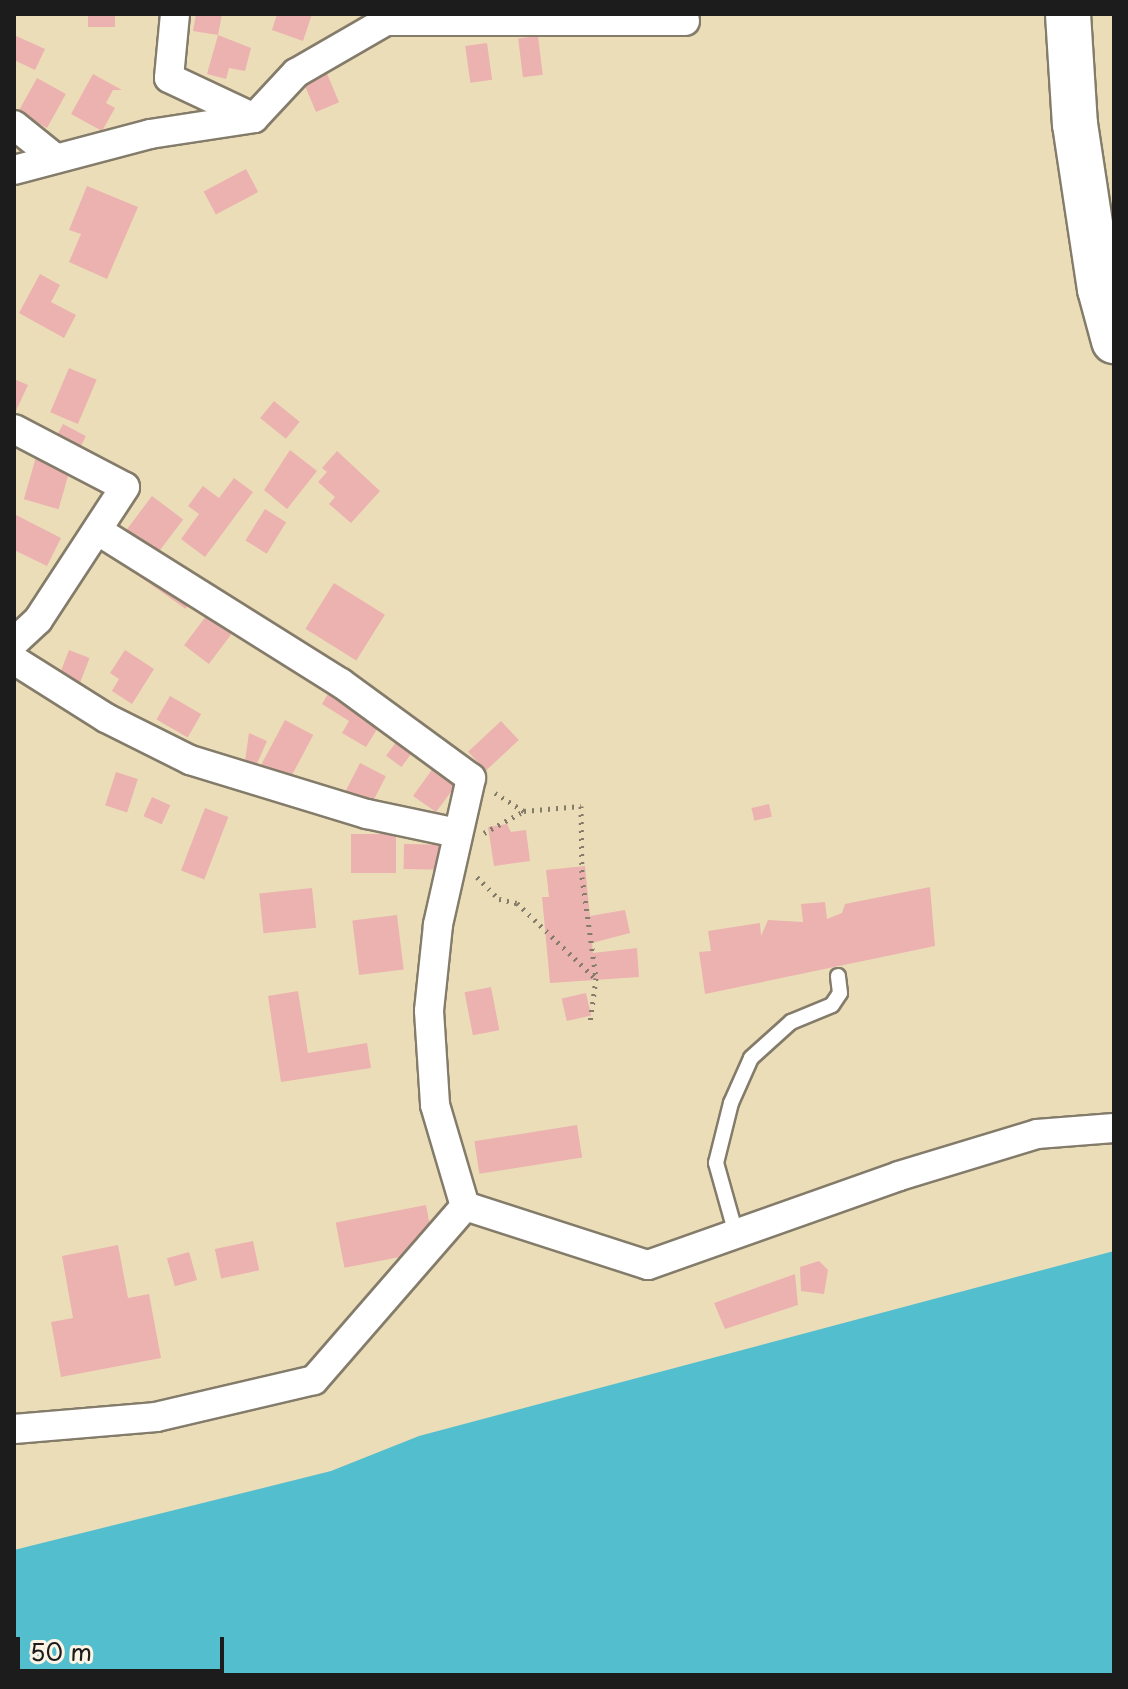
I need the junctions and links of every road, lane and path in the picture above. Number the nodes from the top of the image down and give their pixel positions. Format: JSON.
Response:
{"nodes":[{"id":1,"x":175,"y":14,"type":"edge"},
{"id":2,"x":1068,"y":14,"type":"edge"},
{"id":3,"x":685,"y":21,"type":"dead end"},
{"id":4,"x":254,"y":118,"type":"junction"},
{"id":5,"x":14,"y":125,"type":"edge"},
{"id":6,"x":55,"y":158,"type":"junction"},
{"id":7,"x":14,"y":170,"type":"edge"},
{"id":8,"x":1114,"y":341,"type":"edge"},
{"id":9,"x":14,"y":429,"type":"edge"},
{"id":10,"x":100,"y":532,"type":"junction"},
{"id":11,"x":14,"y":642,"type":"edge"},
{"id":12,"x":14,"y":660,"type":"edge"},
{"id":13,"x":471,"y":778,"type":"junction"},
{"id":14,"x":524,"y":811,"type":"junction"},
{"id":15,"x":465,"y":835,"type":"junction"},
{"id":16,"x":474,"y":873,"type":"dead end"},
{"id":17,"x":838,"y":976,"type":"dead end"},
{"id":18,"x":596,"y":978,"type":"junction"},
{"id":19,"x":590,"y":1023,"type":"dead end"},
{"id":20,"x":1114,"y":1128,"type":"edge"},
{"id":21,"x":465,"y":1206,"type":"junction"},
{"id":22,"x":736,"y":1234,"type":"junction"},
{"id":23,"x":14,"y":1429,"type":"edge"}],
"edges":[{"from":1,"to":4,"type":"street"},
{"from":2,"to":8,"type":"highway"},
{"from":3,"to":4,"type":"street"},
{"from":4,"to":6,"type":"street"},
{"from":5,"to":6,"type":"street"},
{"from":6,"to":7,"type":"street"},
{"from":9,"to":10,"type":"street"},
{"from":10,"to":11,"type":"street"},
{"from":10,"to":13,"type":"street"},
{"from":12,"to":15,"type":"street"},
{"from":13,"to":14,"type":"path"},
{"from":13,"to":15,"type":"street"},
{"from":14,"to":15,"type":"path"},
{"from":14,"to":18,"type":"path"},
{"from":15,"to":21,"type":"street"},
{"from":16,"to":18,"type":"path"},
{"from":17,"to":22,"type":"lane"},
{"from":18,"to":19,"type":"path"},
{"from":20,"to":22,"type":"street"},
{"from":21,"to":22,"type":"street"},
{"from":21,"to":23,"type":"street"}]}
